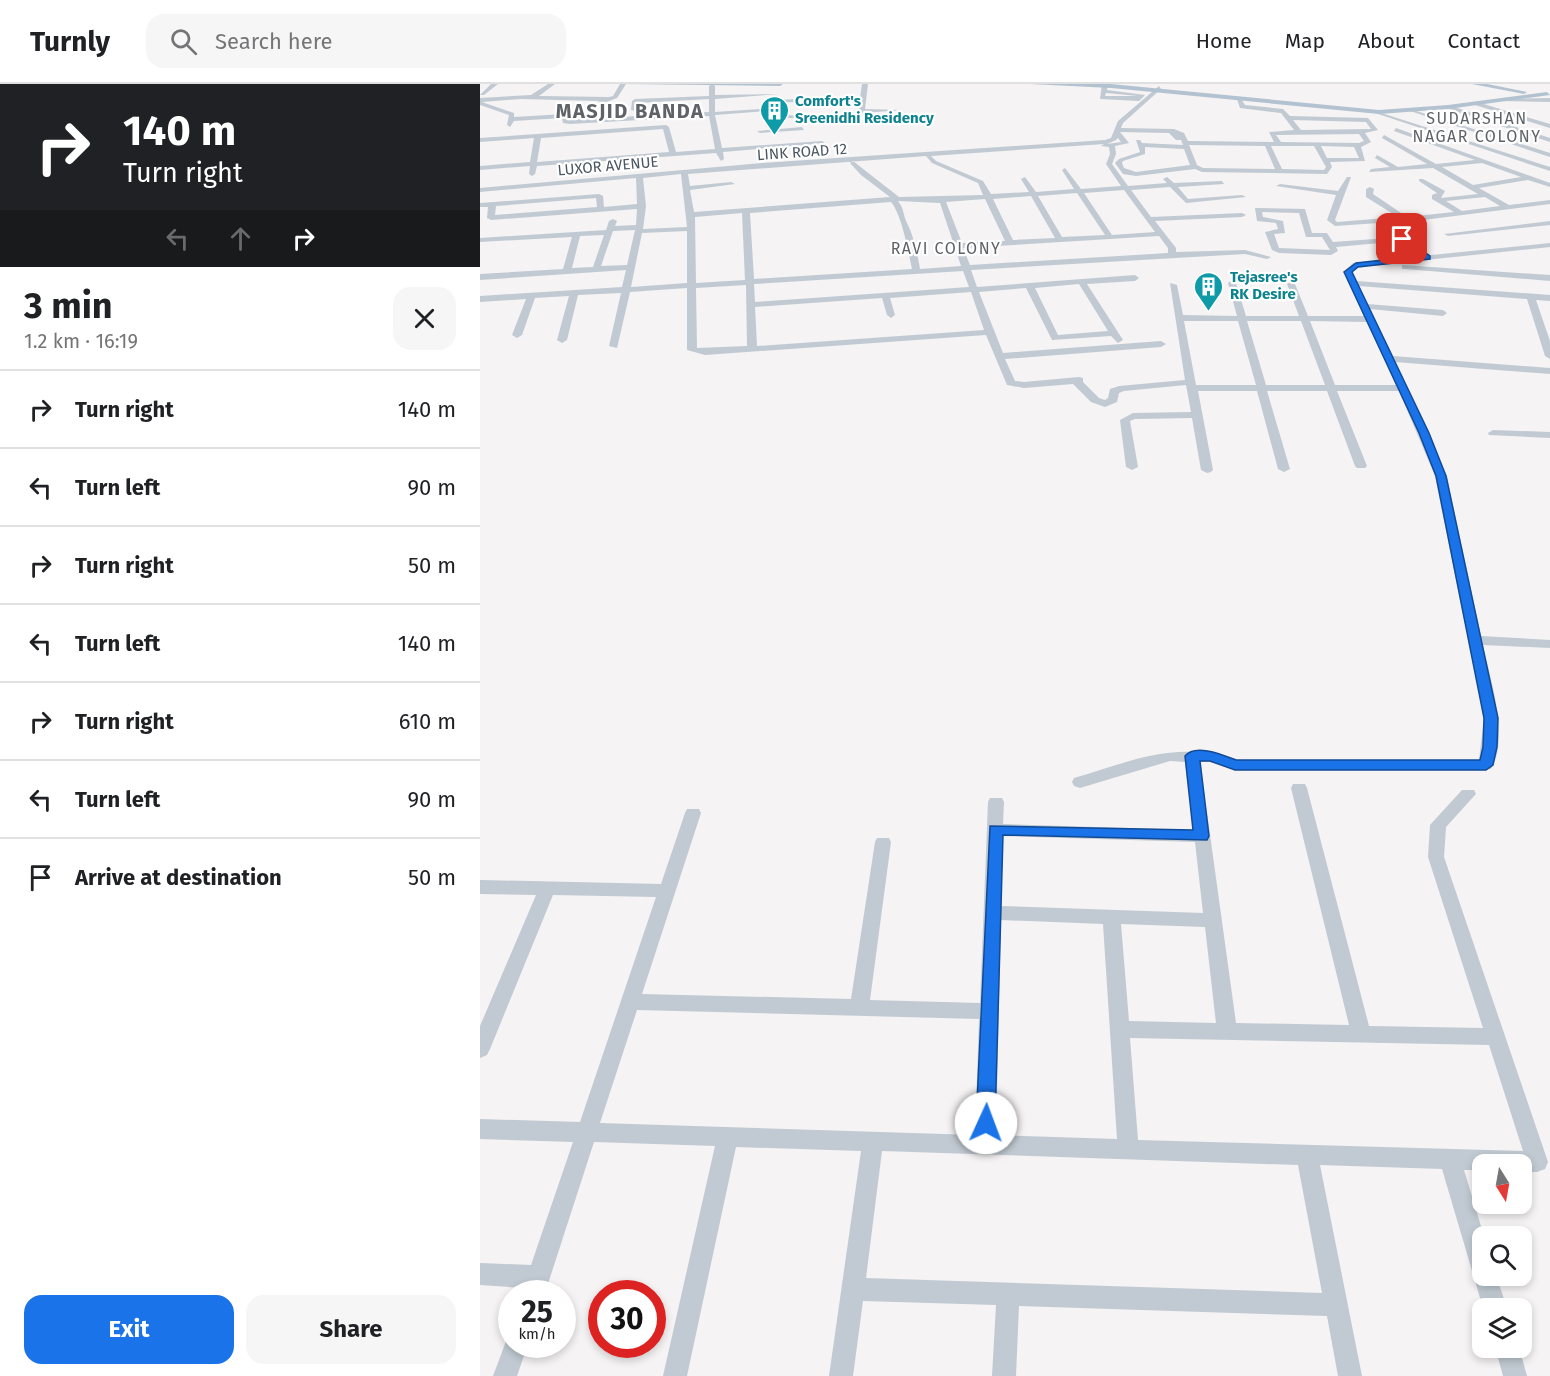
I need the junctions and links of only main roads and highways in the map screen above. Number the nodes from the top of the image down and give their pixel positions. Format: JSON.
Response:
{"nodes":[{"id":1,"x":628,"y":84,"type":"edge"},
{"id":2,"x":667,"y":84,"type":"edge"},
{"id":3,"x":780,"y":84,"type":"edge"},
{"id":4,"x":1033,"y":84,"type":"edge"},
{"id":5,"x":1475,"y":84,"type":"edge"},
{"id":6,"x":1487,"y":84,"type":"edge"},
{"id":7,"x":699,"y":85,"type":"edge"},
{"id":8,"x":723,"y":85,"type":"edge"},
{"id":9,"x":746,"y":85,"type":"edge"},
{"id":10,"x":1110,"y":86,"type":"edge"},
{"id":11,"x":642,"y":89,"type":"edge"},
{"id":12,"x":1160,"y":89,"type":"junction"},
{"id":13,"x":1512,"y":90,"type":"junction"},
{"id":14,"x":1545,"y":96,"type":"edge"},
{"id":15,"x":1498,"y":100,"type":"junction"},
{"id":16,"x":1343,"y":109,"type":"junction"},
{"id":17,"x":1377,"y":111,"type":"junction"}],
"edges":[{"from":1,"to":11,"type":"main road"},
{"from":2,"to":7,"type":"main road"},
{"from":2,"to":11,"type":"main road"},
{"from":3,"to":9,"type":"main road"},
{"from":4,"to":10,"type":"main road"},
{"from":5,"to":13,"type":"main road"},
{"from":6,"to":14,"type":"main road"},
{"from":7,"to":8,"type":"main road"},
{"from":8,"to":9,"type":"main road"},
{"from":10,"to":12,"type":"main road"},
{"from":10,"to":12,"type":"main road"},
{"from":12,"to":16,"type":"main road"},
{"from":12,"to":16,"type":"main road"},
{"from":13,"to":14,"type":"main road"},
{"from":13,"to":15,"type":"main road"},
{"from":14,"to":15,"type":"main road"},
{"from":15,"to":17,"type":"main road"},
{"from":15,"to":17,"type":"main road"},
{"from":16,"to":17,"type":"main road"}]}
